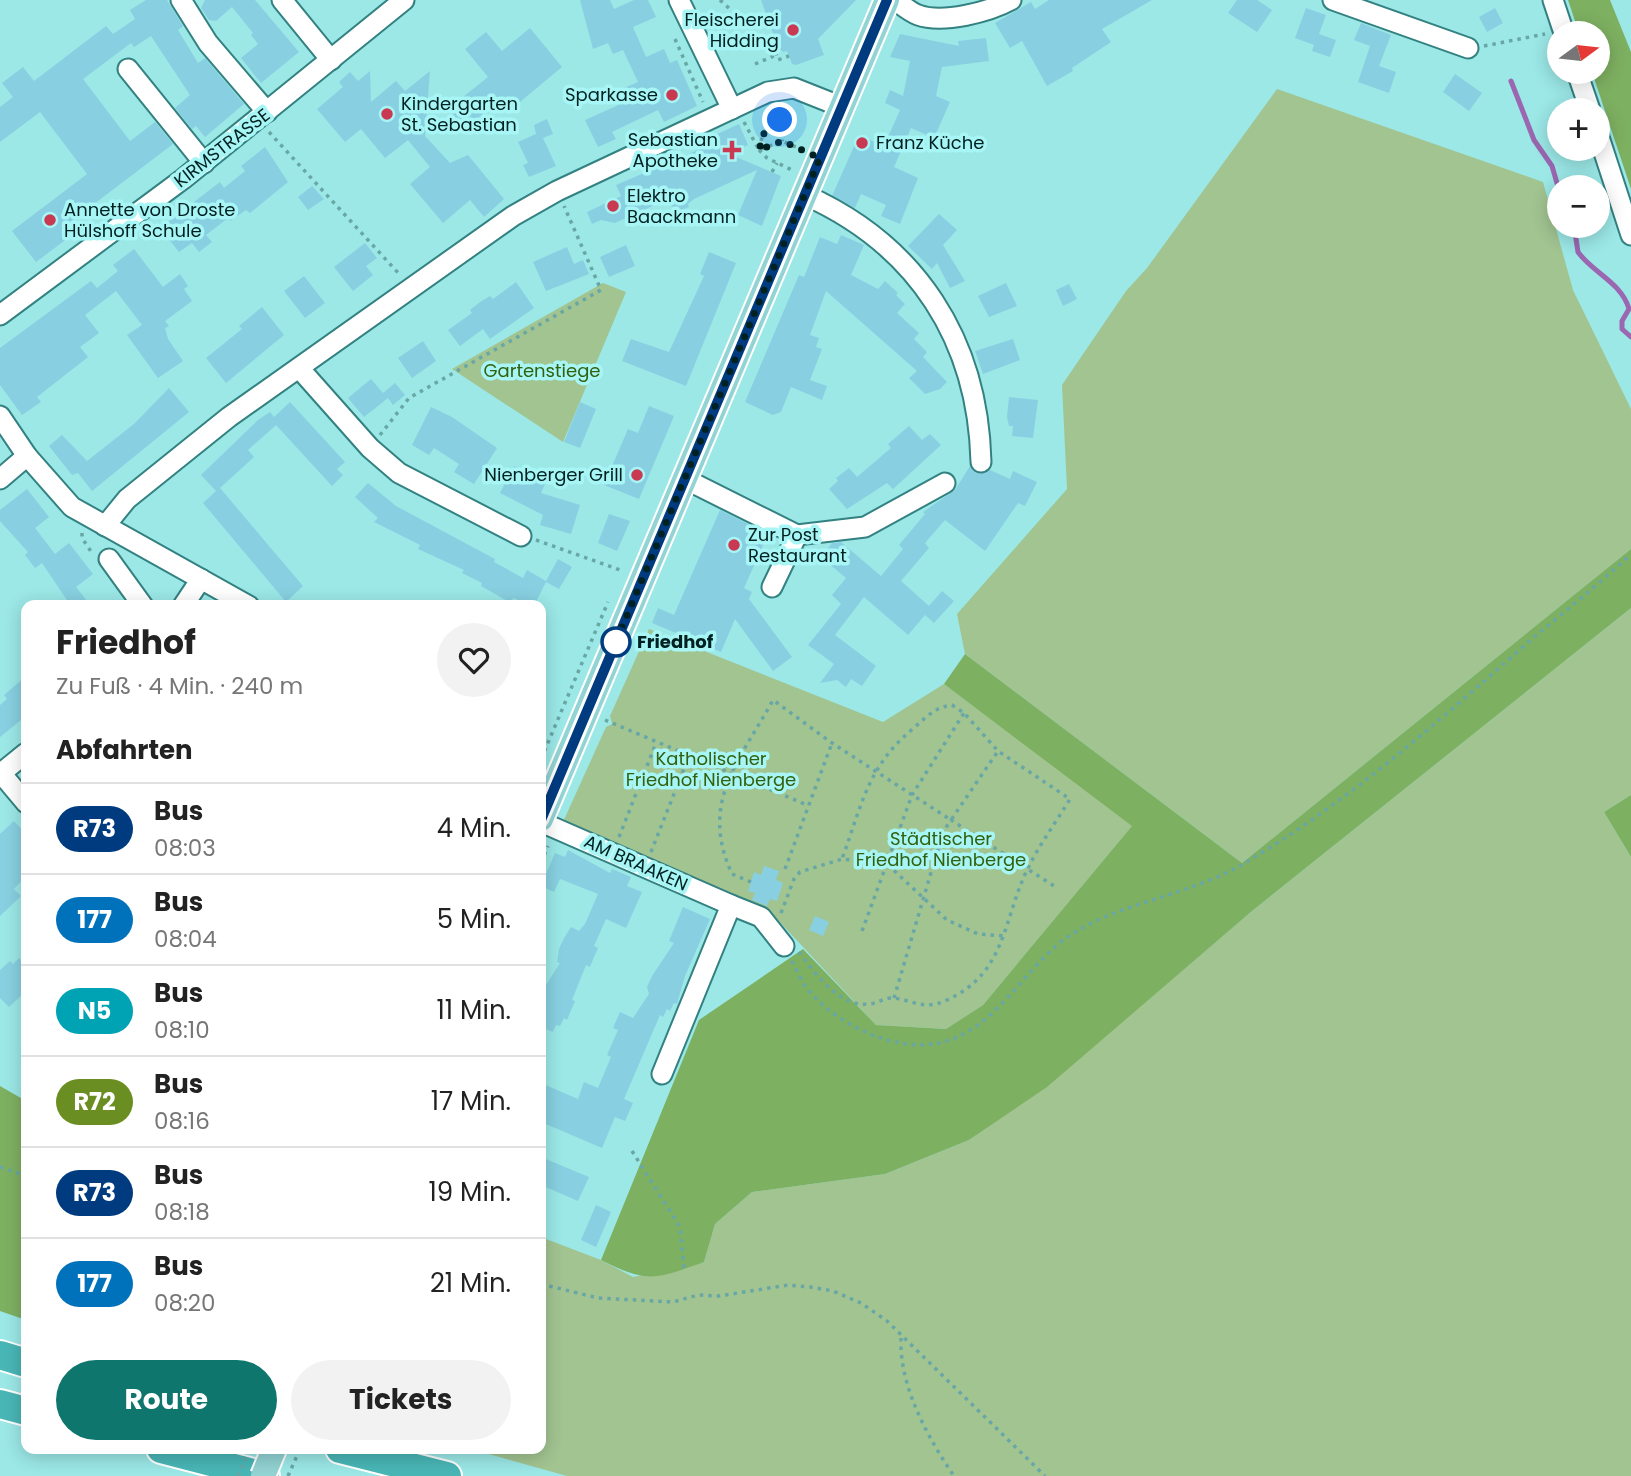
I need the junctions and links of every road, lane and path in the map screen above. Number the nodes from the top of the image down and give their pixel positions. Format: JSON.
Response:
{"nodes":[{"id":1,"x":181,"y":0,"type":"edge"},
{"id":2,"x":282,"y":0,"type":"edge"},
{"id":3,"x":404,"y":0,"type":"edge"},
{"id":4,"x":680,"y":0,"type":"edge"},
{"id":5,"x":720,"y":0,"type":"edge"},
{"id":6,"x":887,"y":0,"type":"edge"},
{"id":7,"x":895,"y":0,"type":"edge"},
{"id":8,"x":1011,"y":0,"type":"edge"},
{"id":9,"x":1333,"y":0,"type":"edge"},
{"id":10,"x":1553,"y":0,"type":"edge"},
{"id":11,"x":731,"y":10,"type":"dead end"},
{"id":12,"x":1560,"y":21,"type":"edge"},
{"id":13,"x":1547,"y":35,"type":"edge"},
{"id":14,"x":781,"y":48,"type":"dead end"},
{"id":15,"x":1468,"y":48,"type":"joint"},
{"id":16,"x":776,"y":55,"type":"junction"},
{"id":17,"x":789,"y":56,"type":"dead end"},
{"id":18,"x":331,"y":60,"type":"junction"},
{"id":19,"x":755,"y":64,"type":"dead end"},
{"id":20,"x":128,"y":69,"type":"dead end"},
{"id":21,"x":691,"y":74,"type":"dead end"},
{"id":22,"x":684,"y":76,"type":"dead end"},
{"id":23,"x":842,"y":107,"type":"junction"},
{"id":24,"x":734,"y":108,"type":"junction"},
{"id":25,"x":263,"y":116,"type":"junction"},
{"id":26,"x":782,"y":141,"type":"junction"},
{"id":27,"x":759,"y":149,"type":"junction"},
{"id":28,"x":820,"y":158,"type":"junction"},
{"id":29,"x":1607,"y":161,"type":"edge"},
{"id":30,"x":204,"y":163,"type":"junction"},
{"id":31,"x":777,"y":163,"type":"junction"},
{"id":32,"x":792,"y":170,"type":"dead end"},
{"id":33,"x":772,"y":172,"type":"dead end"},
{"id":34,"x":557,"y":191,"type":"junction"},
{"id":35,"x":805,"y":195,"type":"junction"},
{"id":36,"x":1631,"y":235,"type":"edge"},
{"id":37,"x":412,"y":288,"type":"junction"},
{"id":38,"x":0,"y":315,"type":"edge"},
{"id":39,"x":299,"y":368,"type":"junction"},
{"id":40,"x":0,"y":416,"type":"edge"},
{"id":41,"x":370,"y":448,"type":"junction"},
{"id":42,"x":27,"y":456,"type":"junction"},
{"id":43,"x":981,"y":462,"type":"dead end"},
{"id":44,"x":0,"y":479,"type":"edge"},
{"id":45,"x":685,"y":479,"type":"junction"},
{"id":46,"x":945,"y":484,"type":"dead end"},
{"id":47,"x":84,"y":516,"type":"junction"},
{"id":48,"x":105,"y":526,"type":"junction"},
{"id":49,"x":797,"y":535,"type":"junction"},
{"id":50,"x":521,"y":536,"type":"joint"},
{"id":51,"x":1631,"y":554,"type":"edge"},
{"id":52,"x":109,"y":559,"type":"joint"},
{"id":53,"x":201,"y":579,"type":"junction"},
{"id":54,"x":619,"y":579,"type":"dead end"},
{"id":55,"x":772,"y":587,"type":"dead end"},
{"id":56,"x":139,"y":600,"type":"edge"},
{"id":57,"x":187,"y":600,"type":"edge"},
{"id":58,"x":238,"y":600,"type":"edge"},
{"id":59,"x":631,"y":608,"type":"junction"},
{"id":60,"x":587,"y":712,"type":"junction"},
{"id":61,"x":964,"y":713,"type":"junction"},
{"id":62,"x":546,"y":741,"type":"edge"},
{"id":63,"x":656,"y":743,"type":"junction"},
{"id":64,"x":832,"y":743,"type":"junction"},
{"id":65,"x":998,"y":751,"type":"junction"},
{"id":66,"x":689,"y":756,"type":"junction"},
{"id":67,"x":21,"y":757,"type":"edge"},
{"id":68,"x":875,"y":770,"type":"junction"},
{"id":69,"x":1,"y":773,"type":"edge"},
{"id":70,"x":732,"y":774,"type":"junction"},
{"id":71,"x":912,"y":794,"type":"junction"},
{"id":72,"x":21,"y":797,"type":"edge"},
{"id":73,"x":807,"y":805,"type":"junction"},
{"id":74,"x":546,"y":809,"type":"edge"},
{"id":75,"x":951,"y":820,"type":"junction"},
{"id":76,"x":546,"y":823,"type":"edge"},
{"id":77,"x":629,"y":844,"type":"dead end"},
{"id":78,"x":640,"y":848,"type":"dead end"},
{"id":79,"x":842,"y":859,"type":"junction"},
{"id":80,"x":887,"y":864,"type":"junction"},
{"id":81,"x":785,"y":869,"type":"dead end"},
{"id":82,"x":1028,"y":869,"type":"junction"},
{"id":83,"x":751,"y":881,"type":"dead end"},
{"id":84,"x":1054,"y":886,"type":"dead end"},
{"id":85,"x":924,"y":898,"type":"junction"},
{"id":86,"x":731,"y":905,"type":"junction"},
{"id":87,"x":862,"y":931,"type":"dead end"},
{"id":88,"x":1004,"y":936,"type":"junction"},
{"id":89,"x":779,"y":940,"type":"junction"},
{"id":90,"x":894,"y":998,"type":"junction"},
{"id":91,"x":662,"y":1074,"type":"dead end"},
{"id":92,"x":632,"y":1151,"type":"dead end"},
{"id":93,"x":0,"y":1167,"type":"edge"},
{"id":94,"x":21,"y":1174,"type":"edge"},
{"id":95,"x":684,"y":1269,"type":"dead end"},
{"id":96,"x":546,"y":1285,"type":"edge"},
{"id":97,"x":901,"y":1338,"type":"junction"},
{"id":98,"x":0,"y":1355,"type":"edge"},
{"id":99,"x":21,"y":1361,"type":"edge"},
{"id":100,"x":0,"y":1404,"type":"edge"},
{"id":101,"x":21,"y":1410,"type":"edge"},
{"id":102,"x":180,"y":1454,"type":"edge"},
{"id":103,"x":247,"y":1454,"type":"edge"},
{"id":104,"x":272,"y":1454,"type":"edge"},
{"id":105,"x":298,"y":1454,"type":"edge"},
{"id":106,"x":360,"y":1454,"type":"edge"},
{"id":107,"x":238,"y":1476,"type":"edge"},
{"id":108,"x":264,"y":1476,"type":"edge"},
{"id":109,"x":288,"y":1476,"type":"edge"},
{"id":110,"x":447,"y":1476,"type":"edge"},
{"id":111,"x":954,"y":1476,"type":"edge"},
{"id":112,"x":1045,"y":1476,"type":"edge"}],
"edges":[{"from":1,"to":25,"type":"street"},
{"from":2,"to":18,"type":"street"},
{"from":3,"to":18,"type":"street","name":"KIRMSTRASSE"},
{"from":4,"to":24,"type":"street"},
{"from":5,"to":11,"type":"path"},
{"from":6,"to":23,"type":"main road"},
{"from":7,"to":8,"type":"street"},
{"from":9,"to":15,"type":"street"},
{"from":10,"to":12,"type":"street"},
{"from":13,"to":15,"type":"path"},
{"from":14,"to":16,"type":"path"},
{"from":16,"to":17,"type":"path"},
{"from":16,"to":19,"type":"path"},
{"from":18,"to":25,"type":"street","name":"KIRMSTRASSE"},
{"from":20,"to":30,"type":"street"},
{"from":21,"to":22,"type":"path"},
{"from":23,"to":24,"type":"street"},
{"from":23,"to":28,"type":"main road"},
{"from":24,"to":27,"type":"path"},
{"from":24,"to":34,"type":"street"},
{"from":25,"to":30,"type":"street","name":"KIRMSTRASSE"},
{"from":25,"to":37,"type":"path"},
{"from":26,"to":27,"type":"path"},
{"from":26,"to":27,"type":"path"},
{"from":26,"to":28,"type":"path"},
{"from":27,"to":31,"type":"path"},
{"from":28,"to":35,"type":"main road"},
{"from":29,"to":36,"type":"street"},
{"from":30,"to":38,"type":"street","name":"KIRMSTRASSE"},
{"from":31,"to":32,"type":"path"},
{"from":31,"to":33,"type":"path"},
{"from":34,"to":37,"type":"street"},
{"from":34,"to":41,"type":"path"},
{"from":35,"to":43,"type":"street"},
{"from":35,"to":45,"type":"main road"},
{"from":37,"to":39,"type":"street"},
{"from":39,"to":41,"type":"street"},
{"from":39,"to":48,"type":"street"},
{"from":40,"to":42,"type":"street"},
{"from":41,"to":50,"type":"street"},
{"from":42,"to":44,"type":"street"},
{"from":42,"to":47,"type":"street"},
{"from":45,"to":49,"type":"street"},
{"from":45,"to":59,"type":"main road"},
{"from":46,"to":49,"type":"street"},
{"from":47,"to":48,"type":"street"},
{"from":47,"to":52,"type":"path"},
{"from":48,"to":53,"type":"street"},
{"from":49,"to":55,"type":"street"},
{"from":50,"to":54,"type":"path"},
{"from":51,"to":89,"type":"path"},
{"from":52,"to":56,"type":"street"},
{"from":53,"to":57,"type":"street"},
{"from":53,"to":58,"type":"street"},
{"from":59,"to":60,"type":"main road"},
{"from":59,"to":62,"type":"path"},
{"from":60,"to":63,"type":"path"},
{"from":60,"to":74,"type":"main road"},
{"from":61,"to":65,"type":"path"},
{"from":61,"to":68,"type":"path"},
{"from":61,"to":71,"type":"path"},
{"from":63,"to":66,"type":"path"},
{"from":63,"to":77,"type":"path"},
{"from":64,"to":68,"type":"path"},
{"from":64,"to":70,"type":"path"},
{"from":64,"to":73,"type":"path"},
{"from":65,"to":75,"type":"path"},
{"from":65,"to":82,"type":"path"},
{"from":66,"to":70,"type":"path"},
{"from":66,"to":78,"type":"path"},
{"from":67,"to":69,"type":"street"},
{"from":68,"to":71,"type":"path"},
{"from":68,"to":79,"type":"path"},
{"from":69,"to":72,"type":"street"},
{"from":70,"to":73,"type":"path"},
{"from":70,"to":83,"type":"path"},
{"from":71,"to":75,"type":"path"},
{"from":71,"to":80,"type":"path"},
{"from":73,"to":81,"type":"path"},
{"from":75,"to":82,"type":"path"},
{"from":75,"to":85,"type":"path"},
{"from":76,"to":86,"type":"street","name":"AM BRAAKEN"},
{"from":79,"to":80,"type":"path"},
{"from":79,"to":89,"type":"path"},
{"from":80,"to":85,"type":"path"},
{"from":80,"to":87,"type":"path"},
{"from":82,"to":84,"type":"path"},
{"from":82,"to":88,"type":"path"},
{"from":85,"to":88,"type":"path"},
{"from":85,"to":90,"type":"path"},
{"from":86,"to":89,"type":"street","name":"AM BRAAKEN"},
{"from":86,"to":91,"type":"street"},
{"from":88,"to":90,"type":"path"},
{"from":89,"to":90,"type":"path"},
{"from":92,"to":95,"type":"path"},
{"from":93,"to":94,"type":"path"},
{"from":96,"to":97,"type":"path"},
{"from":97,"to":111,"type":"path"},
{"from":97,"to":112,"type":"path"},
{"from":98,"to":99,"type":"highway"},
{"from":100,"to":101,"type":"highway"},
{"from":102,"to":108,"type":"highway"},
{"from":103,"to":107,"type":"path","bridge":true},
{"from":104,"to":108,"type":"main road","bridge":true},
{"from":105,"to":109,"type":"path"},
{"from":106,"to":110,"type":"highway"}]}
